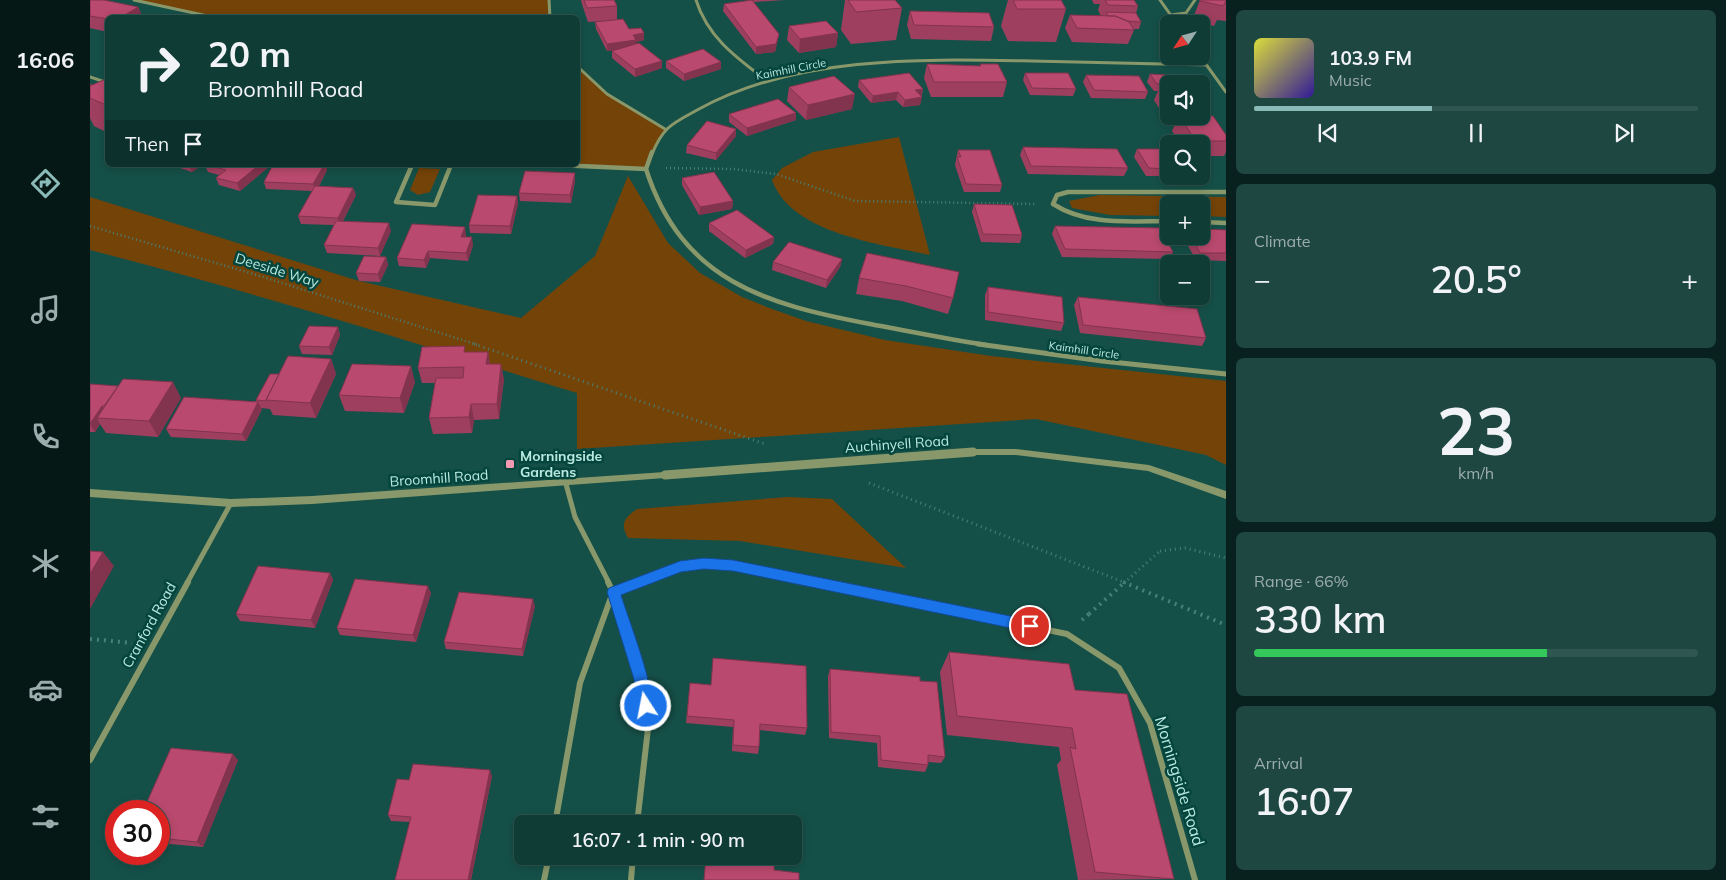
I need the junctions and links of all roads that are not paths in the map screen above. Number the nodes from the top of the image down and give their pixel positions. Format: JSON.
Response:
{"nodes":[{"id":1,"x":134,"y":0,"type":"edge"},
{"id":2,"x":549,"y":0,"type":"edge"},
{"id":3,"x":696,"y":0,"type":"edge"},
{"id":4,"x":1160,"y":0,"type":"edge"},
{"id":5,"x":1195,"y":0,"type":"edge"},
{"id":6,"x":203,"y":15,"type":"edge"},
{"id":7,"x":550,"y":15,"type":"edge"},
{"id":8,"x":1171,"y":15,"type":"joint"},
{"id":9,"x":1160,"y":64,"type":"edge"},
{"id":10,"x":1206,"y":65,"type":"edge"},
{"id":11,"x":580,"y":69,"type":"edge"},
{"id":12,"x":90,"y":77,"type":"edge"},
{"id":13,"x":767,"y":81,"type":"junction"},
{"id":14,"x":105,"y":82,"type":"edge"},
{"id":15,"x":1226,"y":92,"type":"edge"},
{"id":16,"x":665,"y":129,"type":"junction"},
{"id":17,"x":580,"y":166,"type":"edge"},
{"id":18,"x":411,"y":167,"type":"edge"},
{"id":19,"x":450,"y":167,"type":"edge"},
{"id":20,"x":646,"y":169,"type":"junction"},
{"id":21,"x":1226,"y":192,"type":"edge"},
{"id":22,"x":1160,"y":221,"type":"edge"},
{"id":23,"x":1210,"y":222,"type":"edge"},
{"id":24,"x":1226,"y":223,"type":"edge"},
{"id":25,"x":1226,"y":374,"type":"edge"},
{"id":26,"x":566,"y":484,"type":"junction"},
{"id":27,"x":90,"y":493,"type":"edge"},
{"id":28,"x":1226,"y":495,"type":"edge"},
{"id":29,"x":231,"y":502,"type":"junction"},
{"id":30,"x":613,"y":592,"type":"junction"},
{"id":31,"x":90,"y":760,"type":"edge"},
{"id":32,"x":557,"y":815,"type":"edge"},
{"id":33,"x":638,"y":815,"type":"edge"},
{"id":34,"x":547,"y":865,"type":"edge"},
{"id":35,"x":632,"y":865,"type":"edge"},
{"id":36,"x":544,"y":880,"type":"edge"},
{"id":37,"x":630,"y":880,"type":"edge"},
{"id":38,"x":1195,"y":880,"type":"edge"}],
"edges":[{"from":1,"to":6,"type":"street"},
{"from":2,"to":7,"type":"street"},
{"from":3,"to":13,"type":"street"},
{"from":4,"to":8,"type":"street"},
{"from":5,"to":8,"type":"street"},
{"from":9,"to":13,"type":"street","name":"Kaimhill Circle"},
{"from":10,"to":15,"type":"street"},
{"from":11,"to":16,"type":"street"},
{"from":12,"to":14,"type":"street"},
{"from":13,"to":16,"type":"street","name":"Kaimhill Circle"},
{"from":16,"to":20,"type":"street"},
{"from":17,"to":20,"type":"street"},
{"from":18,"to":19,"type":"street"},
{"from":20,"to":25,"type":"street","name":"Kaimhill Circle"},
{"from":21,"to":22,"type":"street"},
{"from":23,"to":24,"type":"street"},
{"from":26,"to":28,"type":"street","name":"Auchinyell Road","bridge":true},
{"from":26,"to":29,"type":"street","name":"Broomhill Road"},
{"from":26,"to":30,"type":"street"},
{"from":27,"to":29,"type":"street","name":"Broomhill Road"},
{"from":29,"to":31,"type":"street","name":"Cranford Road"},
{"from":30,"to":32,"type":"street"},
{"from":30,"to":33,"type":"street"},
{"from":30,"to":38,"type":"street","name":"Morningside Road"},
{"from":34,"to":36,"type":"street"},
{"from":35,"to":37,"type":"street"}]}
